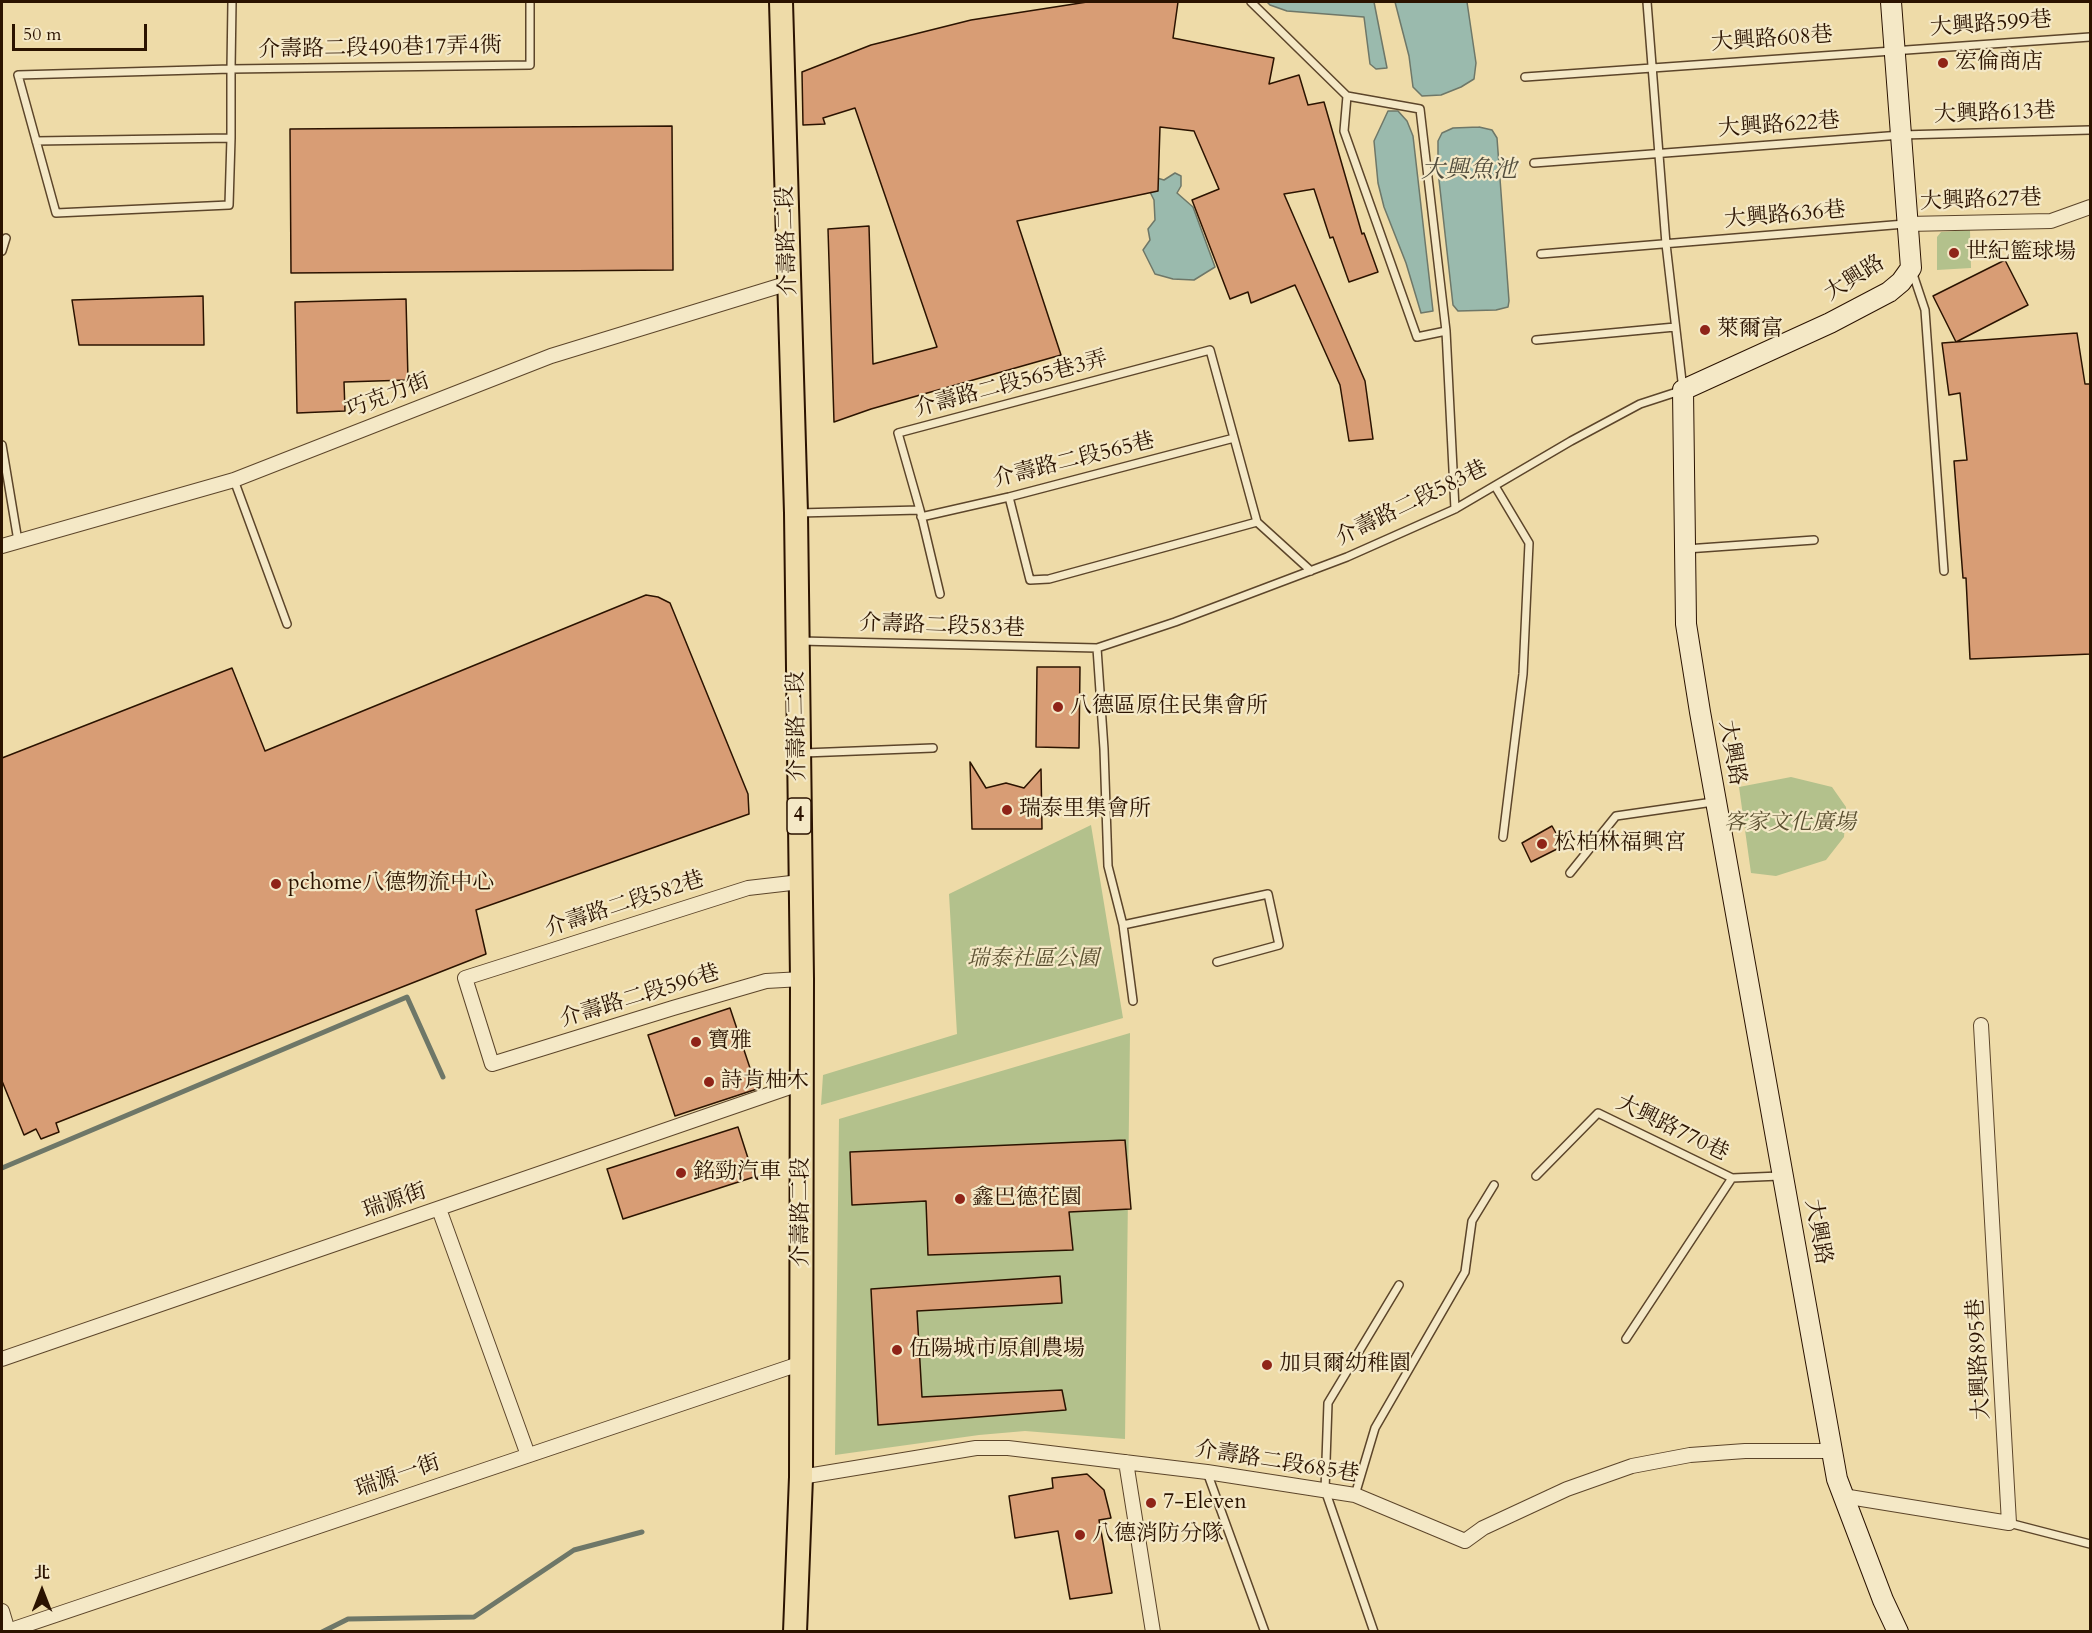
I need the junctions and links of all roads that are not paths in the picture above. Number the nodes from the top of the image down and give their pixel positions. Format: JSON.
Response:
{"nodes":[{"id":1,"x":232,"y":2,"type":"edge"},
{"id":2,"x":530,"y":2,"type":"edge"},
{"id":3,"x":781,"y":2,"type":"edge"},
{"id":4,"x":1251,"y":2,"type":"edge"},
{"id":5,"x":1647,"y":2,"type":"edge"},
{"id":6,"x":1891,"y":2,"type":"edge"},
{"id":7,"x":2091,"y":37,"type":"edge"},
{"id":8,"x":1894,"y":49,"type":"junction"},
{"id":9,"x":1652,"y":67,"type":"junction"},
{"id":10,"x":231,"y":69,"type":"junction"},
{"id":11,"x":1525,"y":77,"type":"dead end"},
{"id":12,"x":1347,"y":96,"type":"junction"},
{"id":13,"x":2091,"y":130,"type":"edge"},
{"id":14,"x":1901,"y":135,"type":"junction"},
{"id":15,"x":231,"y":138,"type":"junction"},
{"id":16,"x":36,"y":141,"type":"junction"},
{"id":17,"x":1659,"y":154,"type":"junction"},
{"id":18,"x":1534,"y":163,"type":"dead end"},
{"id":19,"x":2091,"y":207,"type":"edge"},
{"id":20,"x":1907,"y":224,"type":"junction"},
{"id":21,"x":6,"y":238,"type":"dead end"},
{"id":22,"x":1666,"y":244,"type":"junction"},
{"id":23,"x":2,"y":251,"type":"edge"},
{"id":24,"x":1541,"y":254,"type":"dead end"},
{"id":25,"x":1911,"y":268,"type":"junction"},
{"id":26,"x":789,"y":283,"type":"junction"},
{"id":27,"x":1675,"y":327,"type":"junction"},
{"id":28,"x":1446,"y":331,"type":"junction"},
{"id":29,"x":1536,"y":340,"type":"dead end"},
{"id":30,"x":1683,"y":390,"type":"junction"},
{"id":31,"x":1234,"y":438,"type":"junction"},
{"id":32,"x":2,"y":445,"type":"edge"},
{"id":33,"x":234,"y":480,"type":"junction"},
{"id":34,"x":1495,"y":486,"type":"junction"},
{"id":35,"x":1009,"y":497,"type":"junction"},
{"id":36,"x":1455,"y":509,"type":"junction"},
{"id":37,"x":796,"y":513,"type":"junction"},
{"id":38,"x":921,"y":513,"type":"junction"},
{"id":39,"x":1257,"y":522,"type":"junction"},
{"id":40,"x":1814,"y":540,"type":"dead end"},
{"id":41,"x":18,"y":541,"type":"junction"},
{"id":42,"x":2,"y":546,"type":"edge"},
{"id":43,"x":1686,"y":549,"type":"junction"},
{"id":44,"x":1311,"y":571,"type":"junction"},
{"id":45,"x":1944,"y":571,"type":"dead end"},
{"id":46,"x":940,"y":594,"type":"dead end"},
{"id":47,"x":287,"y":624,"type":"dead end"},
{"id":48,"x":797,"y":641,"type":"junction"},
{"id":49,"x":1097,"y":648,"type":"junction"},
{"id":50,"x":933,"y":748,"type":"dead end"},
{"id":51,"x":798,"y":753,"type":"junction"},
{"id":52,"x":1716,"y":802,"type":"junction"},
{"id":53,"x":1503,"y":837,"type":"dead end"},
{"id":54,"x":1570,"y":873,"type":"dead end"},
{"id":55,"x":800,"y":882,"type":"junction"},
{"id":56,"x":1123,"y":925,"type":"junction"},
{"id":57,"x":1217,"y":962,"type":"dead end"},
{"id":58,"x":802,"y":979,"type":"junction"},
{"id":59,"x":1133,"y":1001,"type":"dead end"},
{"id":60,"x":1982,"y":1025,"type":"dead end"},
{"id":61,"x":492,"y":1064,"type":"joint"},
{"id":62,"x":802,"y":1083,"type":"junction"},
{"id":63,"x":1536,"y":1176,"type":"dead end"},
{"id":64,"x":1783,"y":1176,"type":"junction"},
{"id":65,"x":1732,"y":1178,"type":"junction"},
{"id":66,"x":1494,"y":1185,"type":"dead end"},
{"id":67,"x":439,"y":1209,"type":"junction"},
{"id":68,"x":1399,"y":1285,"type":"dead end"},
{"id":69,"x":1626,"y":1339,"type":"dead end"},
{"id":70,"x":2,"y":1359,"type":"edge"},
{"id":71,"x":802,"y":1363,"type":"junction"},
{"id":72,"x":1833,"y":1451,"type":"junction"},
{"id":73,"x":528,"y":1455,"type":"junction"},
{"id":74,"x":1126,"y":1462,"type":"junction"},
{"id":75,"x":1207,"y":1472,"type":"junction"},
{"id":76,"x":801,"y":1477,"type":"junction"},
{"id":77,"x":1325,"y":1490,"type":"junction"},
{"id":78,"x":1355,"y":1495,"type":"junction"},
{"id":79,"x":1843,"y":1496,"type":"junction"},
{"id":80,"x":2009,"y":1523,"type":"junction"},
{"id":81,"x":2091,"y":1544,"type":"edge"},
{"id":82,"x":2,"y":1611,"type":"edge"},
{"id":83,"x":8,"y":1631,"type":"edge"},
{"id":84,"x":795,"y":1632,"type":"edge"},
{"id":85,"x":1153,"y":1632,"type":"edge"},
{"id":86,"x":1265,"y":1632,"type":"edge"},
{"id":87,"x":1374,"y":1632,"type":"edge"},
{"id":88,"x":1898,"y":1632,"type":"edge"}],
"edges":[{"from":1,"to":10,"type":"lane"},
{"from":2,"to":10,"type":"lane","name":"介壽路二段490巷17弄4衖"},
{"from":3,"to":26,"type":"main road","name":"介壽路二段","number":"4"},
{"from":4,"to":12,"type":"lane"},
{"from":5,"to":9,"type":"lane"},
{"from":6,"to":8,"type":"street","name":"大興路"},
{"from":7,"to":8,"type":"lane","name":"大興路599巷"},
{"from":8,"to":9,"type":"lane","name":"大興路608巷"},
{"from":8,"to":14,"type":"street","name":"大興路"},
{"from":9,"to":11,"type":"lane","name":"大興路608巷"},
{"from":9,"to":17,"type":"lane"},
{"from":10,"to":15,"type":"lane"},
{"from":10,"to":16,"type":"lane","name":"介壽路二段490巷17弄4衖"},
{"from":12,"to":28,"type":"lane"},
{"from":12,"to":28,"type":"lane"},
{"from":13,"to":14,"type":"lane","name":"大興路613巷"},
{"from":14,"to":17,"type":"lane","name":"大興路622巷"},
{"from":14,"to":20,"type":"street","name":"大興路"},
{"from":15,"to":16,"type":"lane"},
{"from":15,"to":16,"type":"lane"},
{"from":17,"to":18,"type":"lane","name":"大興路622巷"},
{"from":17,"to":22,"type":"lane"},
{"from":19,"to":20,"type":"street","name":"大興路627巷"},
{"from":20,"to":22,"type":"lane","name":"大興路636巷"},
{"from":20,"to":25,"type":"street","name":"大興路"},
{"from":21,"to":23,"type":"lane"},
{"from":22,"to":24,"type":"lane","name":"大興路636巷"},
{"from":22,"to":27,"type":"lane"},
{"from":25,"to":30,"type":"street","name":"大興路"},
{"from":25,"to":45,"type":"lane"},
{"from":26,"to":33,"type":"street","name":"巧克力街"},
{"from":26,"to":37,"type":"main road","name":"介壽路二段","number":"4"},
{"from":27,"to":29,"type":"lane"},
{"from":27,"to":30,"type":"lane"},
{"from":28,"to":36,"type":"lane"},
{"from":30,"to":34,"type":"lane","name":"介壽路二段583巷"},
{"from":30,"to":43,"type":"street","name":"大興路"},
{"from":31,"to":35,"type":"lane","name":"介壽路二段565巷"},
{"from":31,"to":38,"type":"lane","name":"介壽路二段565巷3弄"},
{"from":31,"to":39,"type":"lane"},
{"from":32,"to":41,"type":"lane"},
{"from":33,"to":41,"type":"street","name":"巧克力街"},
{"from":33,"to":47,"type":"lane"},
{"from":34,"to":36,"type":"lane","name":"介壽路二段583巷"},
{"from":34,"to":53,"type":"lane"},
{"from":35,"to":38,"type":"lane","name":"介壽路二段565巷"},
{"from":35,"to":39,"type":"lane"},
{"from":36,"to":44,"type":"lane","name":"介壽路二段583巷"},
{"from":37,"to":38,"type":"lane","name":"介壽路二段565巷"},
{"from":37,"to":48,"type":"main road","name":"介壽路二段","number":"4"},
{"from":38,"to":46,"type":"lane"},
{"from":39,"to":44,"type":"lane"},
{"from":40,"to":43,"type":"lane"},
{"from":41,"to":42,"type":"street","name":"巧克力街"},
{"from":43,"to":52,"type":"street","name":"大興路"},
{"from":44,"to":49,"type":"lane","name":"介壽路二段583巷"},
{"from":48,"to":49,"type":"lane","name":"介壽路二段583巷"},
{"from":48,"to":51,"type":"main road","name":"介壽路二段","number":"4"},
{"from":49,"to":56,"type":"lane"},
{"from":50,"to":51,"type":"lane"},
{"from":51,"to":55,"type":"main road","name":"介壽路二段","number":"4"},
{"from":52,"to":54,"type":"lane"},
{"from":52,"to":64,"type":"street","name":"大興路"},
{"from":55,"to":58,"type":"main road","name":"介壽路二段","number":"4"},
{"from":55,"to":61,"type":"street","name":"介壽路二段582巷"},
{"from":56,"to":57,"type":"lane"},
{"from":56,"to":59,"type":"lane"},
{"from":58,"to":61,"type":"street","name":"介壽路二段596巷"},
{"from":58,"to":62,"type":"main road","name":"介壽路二段","number":"4"},
{"from":60,"to":80,"type":"street","name":"大興路895巷"},
{"from":62,"to":67,"type":"street","name":"瑞源街"},
{"from":62,"to":71,"type":"main road","name":"介壽路二段","number":"4"},
{"from":63,"to":65,"type":"lane","name":"大興路770巷"},
{"from":64,"to":65,"type":"lane","name":"大興路770巷"},
{"from":64,"to":72,"type":"street","name":"大興路"},
{"from":65,"to":69,"type":"lane"},
{"from":66,"to":78,"type":"lane"},
{"from":67,"to":70,"type":"street","name":"瑞源街"},
{"from":67,"to":73,"type":"street"},
{"from":68,"to":77,"type":"lane"},
{"from":71,"to":73,"type":"street","name":"瑞源一街"},
{"from":71,"to":76,"type":"main road","name":"介壽路二段","number":"4"},
{"from":72,"to":78,"type":"street","name":"介壽路二段685巷"},
{"from":72,"to":79,"type":"street","name":"大興路"},
{"from":73,"to":83,"type":"street","name":"瑞源一街"},
{"from":74,"to":75,"type":"street","name":"介壽路二段685巷"},
{"from":74,"to":76,"type":"street","name":"介壽路二段685巷"},
{"from":74,"to":85,"type":"street"},
{"from":75,"to":77,"type":"street","name":"介壽路二段685巷"},
{"from":75,"to":86,"type":"lane"},
{"from":76,"to":84,"type":"main road","name":"介壽路二段","number":"4"},
{"from":77,"to":78,"type":"street","name":"介壽路二段685巷"},
{"from":77,"to":87,"type":"lane"},
{"from":79,"to":80,"type":"street"},
{"from":79,"to":88,"type":"street","name":"大興路"},
{"from":80,"to":81,"type":"lane"},
{"from":82,"to":83,"type":"street"}]}
